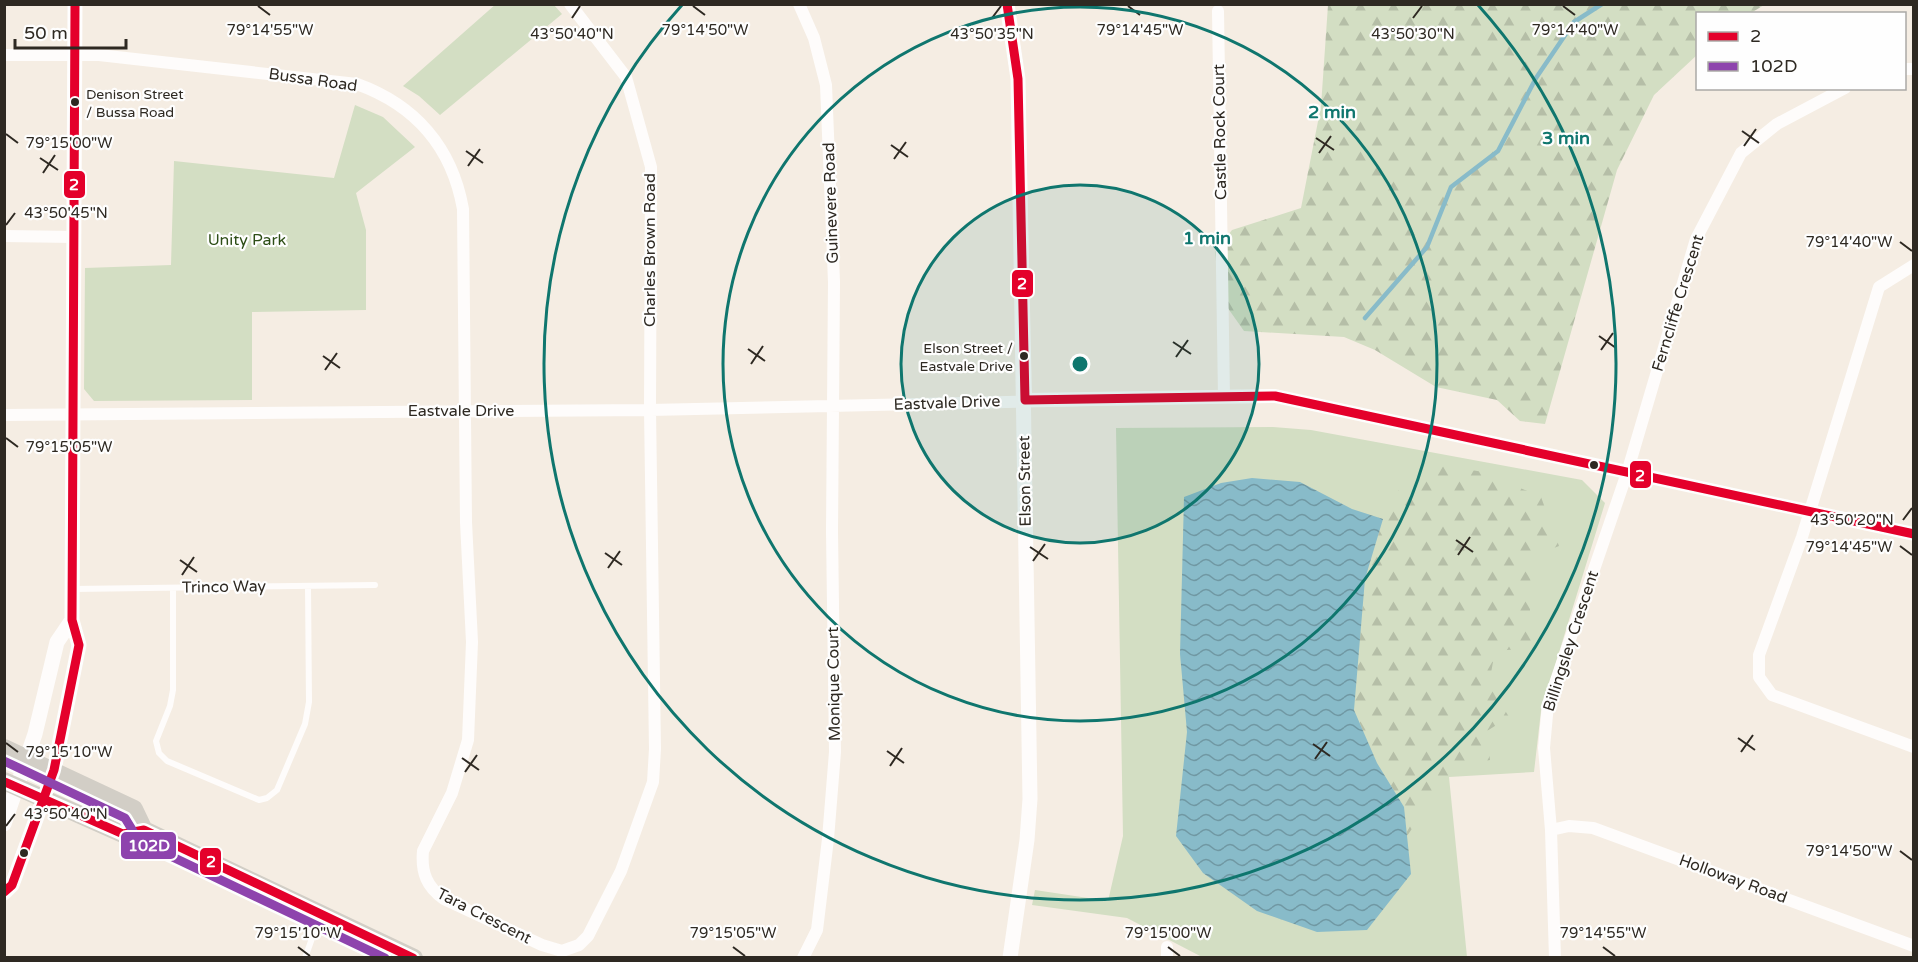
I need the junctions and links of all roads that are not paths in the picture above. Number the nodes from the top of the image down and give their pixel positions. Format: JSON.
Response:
{"nodes":[{"id":1,"x":75,"y":4,"type":"edge"},
{"id":2,"x":570,"y":4,"type":"edge"},
{"id":3,"x":799,"y":4,"type":"edge"},
{"id":4,"x":1007,"y":4,"type":"edge"},
{"id":5,"x":1218,"y":11,"type":"dead end"},
{"id":6,"x":75,"y":54,"type":"junction"},
{"id":7,"x":4,"y":55,"type":"edge"},
{"id":8,"x":1841,"y":90,"type":"edge"},
{"id":9,"x":4,"y":236,"type":"edge"},
{"id":10,"x":74,"y":237,"type":"junction"},
{"id":11,"x":1914,"y":266,"type":"edge"},
{"id":12,"x":1224,"y":397,"type":"junction"},
{"id":13,"x":1025,"y":400,"type":"junction"},
{"id":14,"x":834,"y":407,"type":"junction"},
{"id":15,"x":650,"y":410,"type":"junction"},
{"id":16,"x":465,"y":411,"type":"junction"},
{"id":17,"x":73,"y":414,"type":"junction"},
{"id":18,"x":4,"y":416,"type":"edge"},
{"id":19,"x":1627,"y":473,"type":"junction"},
{"id":20,"x":1809,"y":513,"type":"junction"},
{"id":21,"x":1914,"y":534,"type":"edge"},
{"id":22,"x":375,"y":585,"type":"dead end"},
{"id":23,"x":308,"y":586,"type":"junction"},
{"id":24,"x":173,"y":588,"type":"junction"},
{"id":25,"x":74,"y":589,"type":"junction"},
{"id":26,"x":72,"y":620,"type":"junction"},
{"id":27,"x":1914,"y":747,"type":"edge"},
{"id":28,"x":4,"y":748,"type":"edge"},
{"id":29,"x":28,"y":759,"type":"junction"},
{"id":30,"x":54,"y":770,"type":"junction"},
{"id":31,"x":11,"y":784,"type":"edge"},
{"id":32,"x":44,"y":799,"type":"junction"},
{"id":33,"x":4,"y":824,"type":"edge"},
{"id":34,"x":144,"y":830,"type":"junction"},
{"id":35,"x":1551,"y":830,"type":"junction"},
{"id":36,"x":4,"y":893,"type":"edge"},
{"id":37,"x":321,"y":914,"type":"junction"},
{"id":38,"x":1914,"y":946,"type":"edge"},
{"id":39,"x":305,"y":957,"type":"edge"},
{"id":40,"x":414,"y":957,"type":"edge"},
{"id":41,"x":803,"y":957,"type":"edge"},
{"id":42,"x":1010,"y":957,"type":"edge"},
{"id":43,"x":1554,"y":957,"type":"edge"}],
"edges":[{"from":1,"to":6,"type":"street"},
{"from":2,"to":15,"type":"street","name":"Charles Brown Road"},
{"from":3,"to":14,"type":"street","name":"Guinevere Road"},
{"from":4,"to":13,"type":"street","name":"Elson Street"},
{"from":5,"to":12,"type":"street","name":"Castle Rock Court"},
{"from":6,"to":7,"type":"street","name":"Bussa Road"},
{"from":6,"to":10,"type":"street"},
{"from":6,"to":16,"type":"street","name":"Bussa Road"},
{"from":8,"to":19,"type":"street","name":"Ferncliffe Crescent"},
{"from":9,"to":10,"type":"street"},
{"from":10,"to":17,"type":"street"},
{"from":11,"to":20,"type":"street"},
{"from":12,"to":13,"type":"street","name":"Eastvale Drive"},
{"from":12,"to":19,"type":"street","name":"Eastvale Drive"},
{"from":13,"to":14,"type":"street","name":"Eastvale Drive"},
{"from":13,"to":42,"type":"street","name":"Elson Street"},
{"from":14,"to":15,"type":"street","name":"Eastvale Drive"},
{"from":14,"to":41,"type":"street","name":"Monique Court"},
{"from":15,"to":16,"type":"street","name":"Eastvale Drive"},
{"from":15,"to":16,"type":"street","name":"Tara Crescent"},
{"from":16,"to":17,"type":"street","name":"Eastvale Drive"},
{"from":17,"to":18,"type":"street","name":"Eastvale Drive"},
{"from":17,"to":25,"type":"street"},
{"from":19,"to":20,"type":"street","name":"Eastvale Drive"},
{"from":19,"to":35,"type":"street","name":"Billingsley Crescent"},
{"from":20,"to":21,"type":"street","name":"Eastvale Drive"},
{"from":20,"to":27,"type":"street"},
{"from":22,"to":23,"type":"lane","name":"Trinco Way"},
{"from":23,"to":24,"type":"lane","name":"Trinco Way"},
{"from":23,"to":24,"type":"lane"},
{"from":24,"to":25,"type":"lane","name":"Trinco Way"},
{"from":25,"to":26,"type":"street"},
{"from":26,"to":29,"type":"street"},
{"from":26,"to":30,"type":"street"},
{"from":28,"to":29,"type":"main road"},
{"from":29,"to":30,"type":"main road"},
{"from":29,"to":31,"type":"street"},
{"from":30,"to":32,"type":"street"},
{"from":30,"to":34,"type":"main road"},
{"from":31,"to":32,"type":"main road"},
{"from":31,"to":33,"type":"street"},
{"from":32,"to":34,"type":"main road"},
{"from":32,"to":36,"type":"street"},
{"from":34,"to":37,"type":"main road"},
{"from":35,"to":38,"type":"street","name":"Holloway Road"},
{"from":35,"to":43,"type":"street","name":"Billingsley Crescent"},
{"from":37,"to":39,"type":"lane"},
{"from":37,"to":40,"type":"main road"}]}
